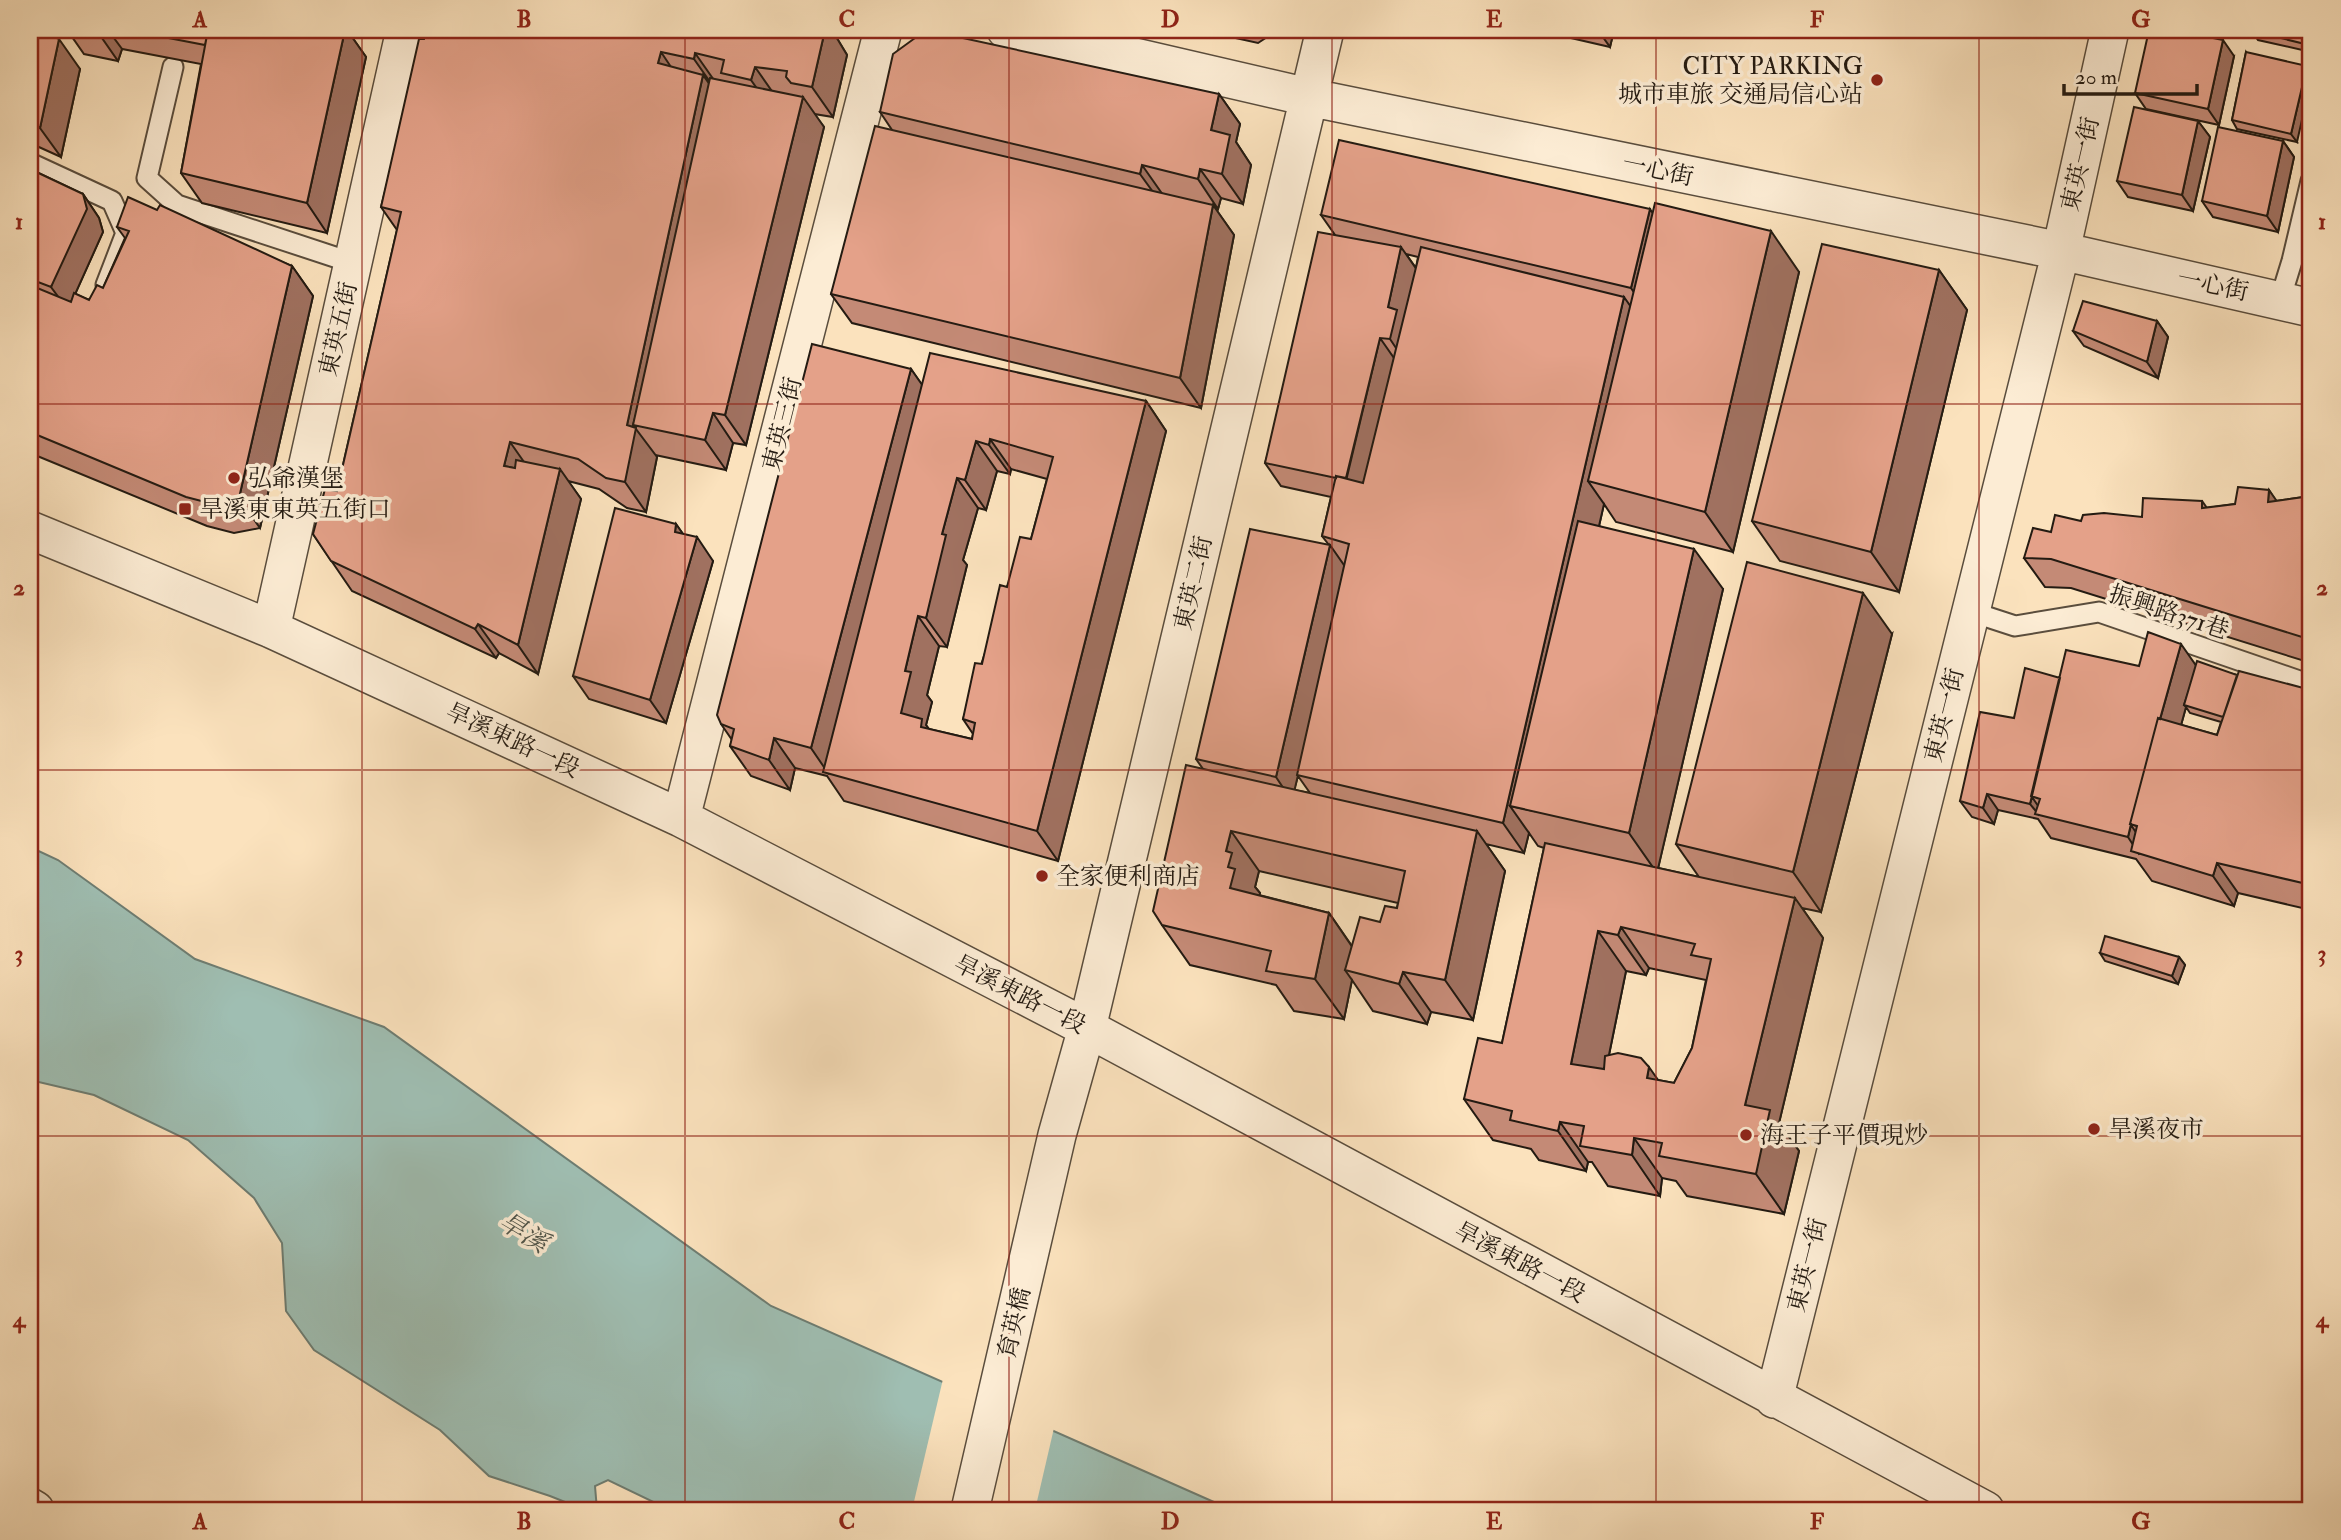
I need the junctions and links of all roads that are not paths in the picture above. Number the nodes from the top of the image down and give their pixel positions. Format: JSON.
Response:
{"nodes":[{"id":1,"x":405,"y":30,"type":"edge"},
{"id":2,"x":883,"y":30,"type":"edge"},
{"id":3,"x":1006,"y":30,"type":"edge"},
{"id":4,"x":1325,"y":30,"type":"edge"},
{"id":5,"x":2110,"y":30,"type":"edge"},
{"id":6,"x":1098,"y":39,"type":"edge"},
{"id":7,"x":173,"y":67,"type":"edge"},
{"id":8,"x":1308,"y":97,"type":"junction"},
{"id":9,"x":30,"y":163,"type":"edge"},
{"id":10,"x":2311,"y":181,"type":"edge"},
{"id":11,"x":2061,"y":251,"type":"junction"},
{"id":12,"x":353,"y":263,"type":"junction"},
{"id":13,"x":2296,"y":304,"type":"edge"},
{"id":14,"x":98,"y":308,"type":"edge"},
{"id":15,"x":30,"y":530,"type":"edge"},
{"id":16,"x":1969,"y":611,"type":"junction"},
{"id":17,"x":271,"y":629,"type":"junction"},
{"id":18,"x":2311,"y":685,"type":"edge"},
{"id":19,"x":681,"y":818,"type":"junction"},
{"id":20,"x":1087,"y":1028,"type":"junction"},
{"id":21,"x":1057,"y":1135,"type":"joint"},
{"id":22,"x":1774,"y":1399,"type":"junction"},
{"id":23,"x":30,"y":1507,"type":"edge"},
{"id":24,"x":35,"y":1510,"type":"edge"},
{"id":25,"x":970,"y":1510,"type":"edge"},
{"id":26,"x":1984,"y":1510,"type":"edge"}],
"edges":[{"from":1,"to":12,"type":"street","name":"東英五街"},
{"from":2,"to":19,"type":"street","name":"東英三街"},
{"from":3,"to":6,"type":"street","name":"一心街"},
{"from":4,"to":8,"type":"street","name":"東英二街"},
{"from":5,"to":11,"type":"street","name":"東英一街"},
{"from":6,"to":8,"type":"street","name":"一心街"},
{"from":7,"to":12,"type":"lane"},
{"from":8,"to":11,"type":"street","name":"一心街"},
{"from":8,"to":20,"type":"street","name":"東英二街"},
{"from":9,"to":14,"type":"lane"},
{"from":10,"to":13,"type":"lane"},
{"from":11,"to":13,"type":"street","name":"一心街"},
{"from":11,"to":16,"type":"street","name":"東英一街"},
{"from":12,"to":17,"type":"street","name":"東英五街"},
{"from":15,"to":17,"type":"street","name":"旱溪東路一段"},
{"from":16,"to":18,"type":"lane","name":"振興路371巷"},
{"from":16,"to":22,"type":"street","name":"東英一街"},
{"from":17,"to":19,"type":"street","name":"旱溪東路一段"},
{"from":19,"to":20,"type":"street","name":"旱溪東路一段"},
{"from":20,"to":21,"type":"street","name":"東英二街"},
{"from":20,"to":22,"type":"street","name":"旱溪東路一段"},
{"from":21,"to":25,"type":"street","name":"育英橋"},
{"from":22,"to":26,"type":"street","name":"旱溪東路一段"},
{"from":23,"to":24,"type":"street"}]}
